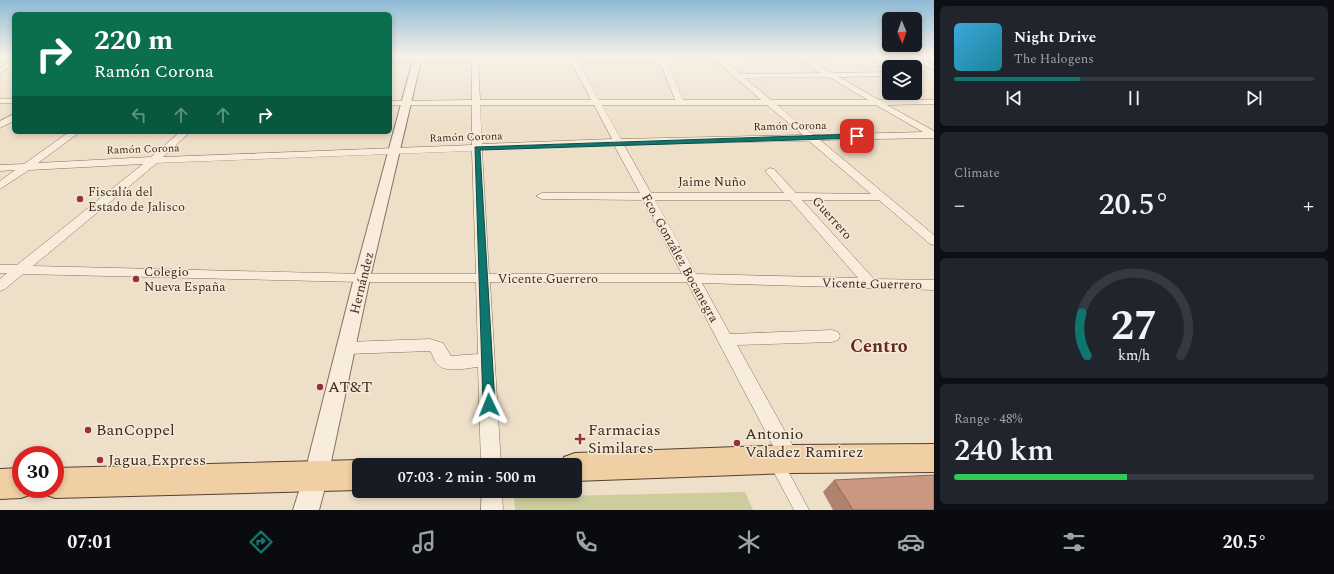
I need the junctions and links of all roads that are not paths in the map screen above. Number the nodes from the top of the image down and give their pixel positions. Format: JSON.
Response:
{"nodes":[{"id":1,"x":408,"y":80,"type":"edge"},
{"id":2,"x":476,"y":80,"type":"edge"},
{"id":3,"x":583,"y":80,"type":"edge"},
{"id":4,"x":671,"y":80,"type":"edge"},
{"id":5,"x":744,"y":80,"type":"edge"},
{"id":6,"x":840,"y":80,"type":"edge"},
{"id":7,"x":0,"y":101,"type":"edge"},
{"id":8,"x":12,"y":101,"type":"edge"},
{"id":9,"x":770,"y":101,"type":"junction"},
{"id":10,"x":680,"y":102,"type":"junction"},
{"id":11,"x":880,"y":102,"type":"junction"},
{"id":12,"x":934,"y":102,"type":"edge"},
{"id":13,"x":398,"y":103,"type":"edge"},
{"id":14,"x":477,"y":103,"type":"junction"},
{"id":15,"x":596,"y":103,"type":"junction"},
{"id":16,"x":12,"y":118,"type":"edge"},
{"id":17,"x":0,"y":125,"type":"edge"},
{"id":18,"x":72,"y":134,"type":"edge"},
{"id":19,"x":183,"y":134,"type":"edge"},
{"id":20,"x":934,"y":135,"type":"edge"},
{"id":21,"x":811,"y":138,"type":"junction"},
{"id":22,"x":618,"y":142,"type":"junction"},
{"id":23,"x":477,"y":148,"type":"junction"},
{"id":24,"x":394,"y":152,"type":"junction"},
{"id":25,"x":154,"y":160,"type":"junction"},
{"id":26,"x":27,"y":166,"type":"junction"},
{"id":27,"x":0,"y":168,"type":"edge"},
{"id":28,"x":770,"y":171,"type":"dead end"},
{"id":29,"x":0,"y":186,"type":"edge"},
{"id":30,"x":542,"y":196,"type":"dead end"},
{"id":31,"x":647,"y":196,"type":"junction"},
{"id":32,"x":792,"y":196,"type":"junction"},
{"id":33,"x":882,"y":197,"type":"junction"},
{"id":34,"x":934,"y":241,"type":"edge"},
{"id":35,"x":0,"y":269,"type":"edge"},
{"id":36,"x":18,"y":270,"type":"junction"},
{"id":37,"x":362,"y":278,"type":"junction"},
{"id":38,"x":691,"y":278,"type":"junction"},
{"id":39,"x":484,"y":280,"type":"junction"},
{"id":40,"x":871,"y":284,"type":"junction"},
{"id":41,"x":934,"y":285,"type":"edge"},
{"id":42,"x":0,"y":286,"type":"edge"},
{"id":43,"x":832,"y":336,"type":"dead end"},
{"id":44,"x":725,"y":340,"type":"junction"},
{"id":45,"x":346,"y":348,"type":"junction"},
{"id":46,"x":487,"y":360,"type":"junction"},
{"id":47,"x":492,"y":458,"type":"edge"},
{"id":48,"x":934,"y":458,"type":"edge"},
{"id":49,"x":782,"y":460,"type":"junction"},
{"id":50,"x":582,"y":468,"type":"edge"},
{"id":51,"x":352,"y":475,"type":"edge"},
{"id":52,"x":316,"y":476,"type":"junction"},
{"id":53,"x":64,"y":482,"type":"edge"},
{"id":54,"x":12,"y":483,"type":"edge"},
{"id":55,"x":0,"y":484,"type":"edge"},
{"id":56,"x":492,"y":498,"type":"edge"},
{"id":57,"x":306,"y":510,"type":"edge"},
{"id":58,"x":492,"y":510,"type":"edge"},
{"id":59,"x":802,"y":510,"type":"edge"}],
"edges":[{"from":1,"to":13,"type":"street","name":"Hernández"},
{"from":2,"to":14,"type":"street"},
{"from":3,"to":15,"type":"street","name":"Fco. González Bocanegra"},
{"from":4,"to":10,"type":"street"},
{"from":5,"to":9,"type":"street"},
{"from":6,"to":11,"type":"street"},
{"from":7,"to":8,"type":"street"},
{"from":9,"to":10,"type":"street"},
{"from":9,"to":11,"type":"street"},
{"from":9,"to":21,"type":"street"},
{"from":10,"to":15,"type":"street"},
{"from":11,"to":12,"type":"street"},
{"from":11,"to":20,"type":"street"},
{"from":13,"to":14,"type":"street"},
{"from":13,"to":24,"type":"street","name":"Hernández"},
{"from":14,"to":15,"type":"street"},
{"from":14,"to":23,"type":"street"},
{"from":15,"to":22,"type":"street","name":"Fco. González Bocanegra"},
{"from":16,"to":17,"type":"street"},
{"from":18,"to":26,"type":"street"},
{"from":19,"to":25,"type":"street"},
{"from":20,"to":21,"type":"street","name":"Ramón Corona"},
{"from":21,"to":22,"type":"street","name":"Ramón Corona"},
{"from":21,"to":33,"type":"street"},
{"from":22,"to":23,"type":"street","name":"Ramón Corona"},
{"from":22,"to":31,"type":"street","name":"Fco. González Bocanegra"},
{"from":23,"to":24,"type":"street","name":"Ramón Corona"},
{"from":23,"to":39,"type":"street"},
{"from":24,"to":25,"type":"street","name":"Ramón Corona"},
{"from":24,"to":37,"type":"street","name":"Hernández"},
{"from":25,"to":26,"type":"street","name":"Ramón Corona"},
{"from":25,"to":36,"type":"street"},
{"from":26,"to":27,"type":"street","name":"Ramón Corona"},
{"from":26,"to":29,"type":"street"},
{"from":28,"to":32,"type":"street","name":"Guerrero"},
{"from":30,"to":31,"type":"street","name":"Jaime Nuño"},
{"from":31,"to":32,"type":"street","name":"Jaime Nuño"},
{"from":31,"to":38,"type":"street","name":"Fco. González Bocanegra"},
{"from":32,"to":33,"type":"street","name":"Jaime Nuño"},
{"from":32,"to":40,"type":"street","name":"Guerrero"},
{"from":33,"to":34,"type":"street"},
{"from":35,"to":36,"type":"street","name":"Vicente Guerrero"},
{"from":36,"to":37,"type":"street","name":"Vicente Guerrero"},
{"from":36,"to":42,"type":"street"},
{"from":37,"to":39,"type":"street","name":"Vicente Guerrero"},
{"from":37,"to":45,"type":"street","name":"Hernández"},
{"from":38,"to":39,"type":"street","name":"Vicente Guerrero"},
{"from":38,"to":40,"type":"street","name":"Vicente Guerrero"},
{"from":38,"to":44,"type":"street","name":"Fco. González Bocanegra"},
{"from":39,"to":46,"type":"street"},
{"from":40,"to":41,"type":"street","name":"Vicente Guerrero"},
{"from":43,"to":44,"type":"street"},
{"from":44,"to":49,"type":"street","name":"Fco. González Bocanegra"},
{"from":45,"to":46,"type":"street"},
{"from":45,"to":52,"type":"street","name":"Hernández"},
{"from":46,"to":47,"type":"street"},
{"from":48,"to":49,"type":"main road"},
{"from":49,"to":50,"type":"main road"},
{"from":49,"to":59,"type":"street"},
{"from":51,"to":52,"type":"main road"},
{"from":52,"to":53,"type":"main road"},
{"from":52,"to":57,"type":"street","name":"Hernández"},
{"from":54,"to":55,"type":"main road"},
{"from":56,"to":58,"type":"street"}]}
